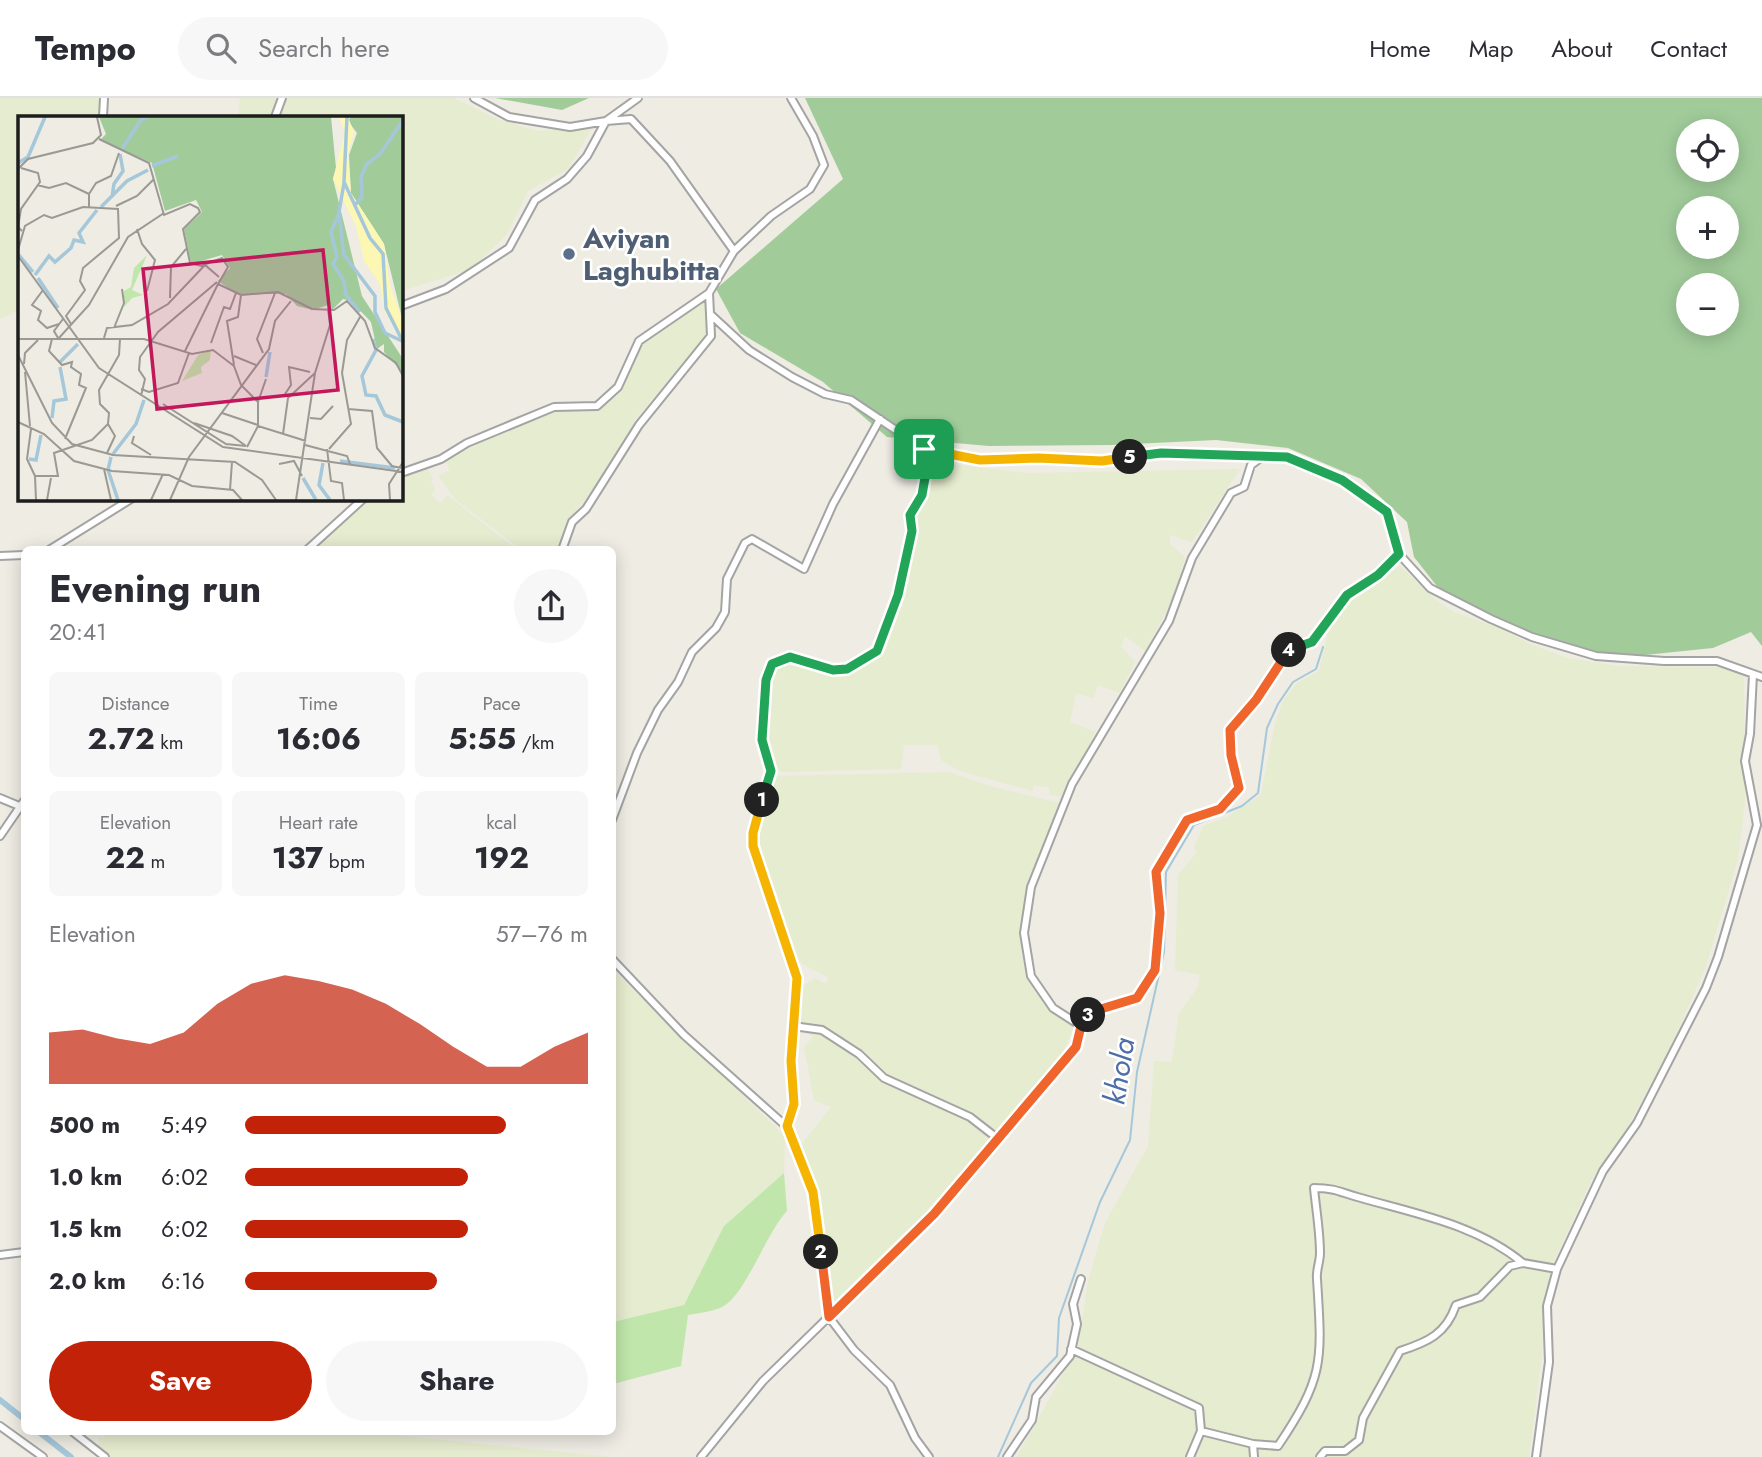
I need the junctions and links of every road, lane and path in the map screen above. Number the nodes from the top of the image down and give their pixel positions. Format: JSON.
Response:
{"nodes":[{"id":1,"x":104,"y":98,"type":"edge"},
{"id":2,"x":282,"y":98,"type":"edge"},
{"id":3,"x":474,"y":98,"type":"edge"},
{"id":4,"x":638,"y":98,"type":"edge"},
{"id":5,"x":791,"y":98,"type":"edge"},
{"id":6,"x":103,"y":116,"type":"edge"},
{"id":7,"x":275,"y":116,"type":"edge"},
{"id":8,"x":606,"y":121,"type":"junction"},
{"id":9,"x":734,"y":251,"type":"junction"},
{"id":10,"x":709,"y":293,"type":"junction"},
{"id":11,"x":402,"y":306,"type":"edge"},
{"id":12,"x":709,"y":314,"type":"junction"},
{"id":13,"x":880,"y":419,"type":"junction"},
{"id":14,"x":924,"y":449,"type":"junction"},
{"id":15,"x":1265,"y":455,"type":"junction"},
{"id":16,"x":402,"y":473,"type":"edge"},
{"id":17,"x":129,"y":500,"type":"edge"},
{"id":18,"x":362,"y":500,"type":"edge"},
{"id":19,"x":55,"y":546,"type":"edge"},
{"id":20,"x":311,"y":546,"type":"edge"},
{"id":21,"x":563,"y":546,"type":"edge"},
{"id":22,"x":1399,"y":554,"type":"junction"},
{"id":23,"x":21,"y":555,"type":"edge"},
{"id":24,"x":0,"y":556,"type":"edge"},
{"id":25,"x":1752,"y":674,"type":"junction"},
{"id":26,"x":1762,"y":677,"type":"edge"},
{"id":27,"x":0,"y":798,"type":"edge"},
{"id":28,"x":21,"y":805,"type":"edge"},
{"id":29,"x":616,"y":809,"type":"edge"},
{"id":30,"x":21,"y":810,"type":"edge"},
{"id":31,"x":0,"y":836,"type":"edge"},
{"id":32,"x":616,"y":963,"type":"edge"},
{"id":33,"x":793,"y":1026,"type":"junction"},
{"id":34,"x":1081,"y":1026,"type":"junction"},
{"id":35,"x":787,"y":1126,"type":"junction"},
{"id":36,"x":997,"y":1138,"type":"junction"},
{"id":37,"x":21,"y":1252,"type":"edge"},
{"id":38,"x":0,"y":1255,"type":"edge"},
{"id":39,"x":1523,"y":1263,"type":"junction"},
{"id":40,"x":1557,"y":1269,"type":"junction"},
{"id":41,"x":1081,"y":1279,"type":"dead end"},
{"id":42,"x":829,"y":1317,"type":"junction"},
{"id":43,"x":1072,"y":1349,"type":"junction"},
{"id":44,"x":0,"y":1426,"type":"edge"},
{"id":45,"x":1201,"y":1431,"type":"junction"},
{"id":46,"x":77,"y":1435,"type":"edge"},
{"id":47,"x":1253,"y":1444,"type":"junction"},
{"id":48,"x":43,"y":1457,"type":"edge"},
{"id":49,"x":105,"y":1457,"type":"edge"},
{"id":50,"x":701,"y":1457,"type":"edge"},
{"id":51,"x":929,"y":1457,"type":"edge"},
{"id":52,"x":1007,"y":1457,"type":"edge"},
{"id":53,"x":1190,"y":1457,"type":"edge"},
{"id":54,"x":1254,"y":1457,"type":"edge"},
{"id":55,"x":1320,"y":1457,"type":"edge"},
{"id":56,"x":1536,"y":1457,"type":"edge"}],
"edges":[{"from":1,"to":6,"type":"street"},
{"from":2,"to":7,"type":"street"},
{"from":3,"to":8,"type":"street"},
{"from":4,"to":8,"type":"street"},
{"from":5,"to":9,"type":"street"},
{"from":8,"to":9,"type":"street"},
{"from":8,"to":11,"type":"street"},
{"from":9,"to":10,"type":"street"},
{"from":10,"to":12,"type":"street"},
{"from":10,"to":16,"type":"street"},
{"from":12,"to":13,"type":"street"},
{"from":12,"to":21,"type":"street"},
{"from":13,"to":14,"type":"street"},
{"from":13,"to":29,"type":"street"},
{"from":14,"to":15,"type":"street"},
{"from":14,"to":33,"type":"street"},
{"from":15,"to":22,"type":"street"},
{"from":15,"to":34,"type":"street"},
{"from":17,"to":19,"type":"street"},
{"from":18,"to":20,"type":"street"},
{"from":22,"to":25,"type":"street"},
{"from":22,"to":34,"type":"street"},
{"from":23,"to":24,"type":"street"},
{"from":25,"to":26,"type":"street"},
{"from":25,"to":40,"type":"street"},
{"from":27,"to":28,"type":"street"},
{"from":30,"to":31,"type":"street"},
{"from":32,"to":35,"type":"street"},
{"from":33,"to":35,"type":"street"},
{"from":33,"to":36,"type":"street"},
{"from":34,"to":36,"type":"street"},
{"from":35,"to":42,"type":"street"},
{"from":36,"to":42,"type":"street"},
{"from":37,"to":38,"type":"street"},
{"from":39,"to":40,"type":"street"},
{"from":39,"to":47,"type":"street"},
{"from":39,"to":55,"type":"street"},
{"from":40,"to":56,"type":"street"},
{"from":41,"to":43,"type":"street"},
{"from":42,"to":50,"type":"street"},
{"from":42,"to":51,"type":"street"},
{"from":43,"to":45,"type":"street"},
{"from":43,"to":52,"type":"street"},
{"from":44,"to":48,"type":"street"},
{"from":45,"to":47,"type":"street"},
{"from":45,"to":53,"type":"street"},
{"from":46,"to":49,"type":"street"},
{"from":47,"to":54,"type":"street"}]}
